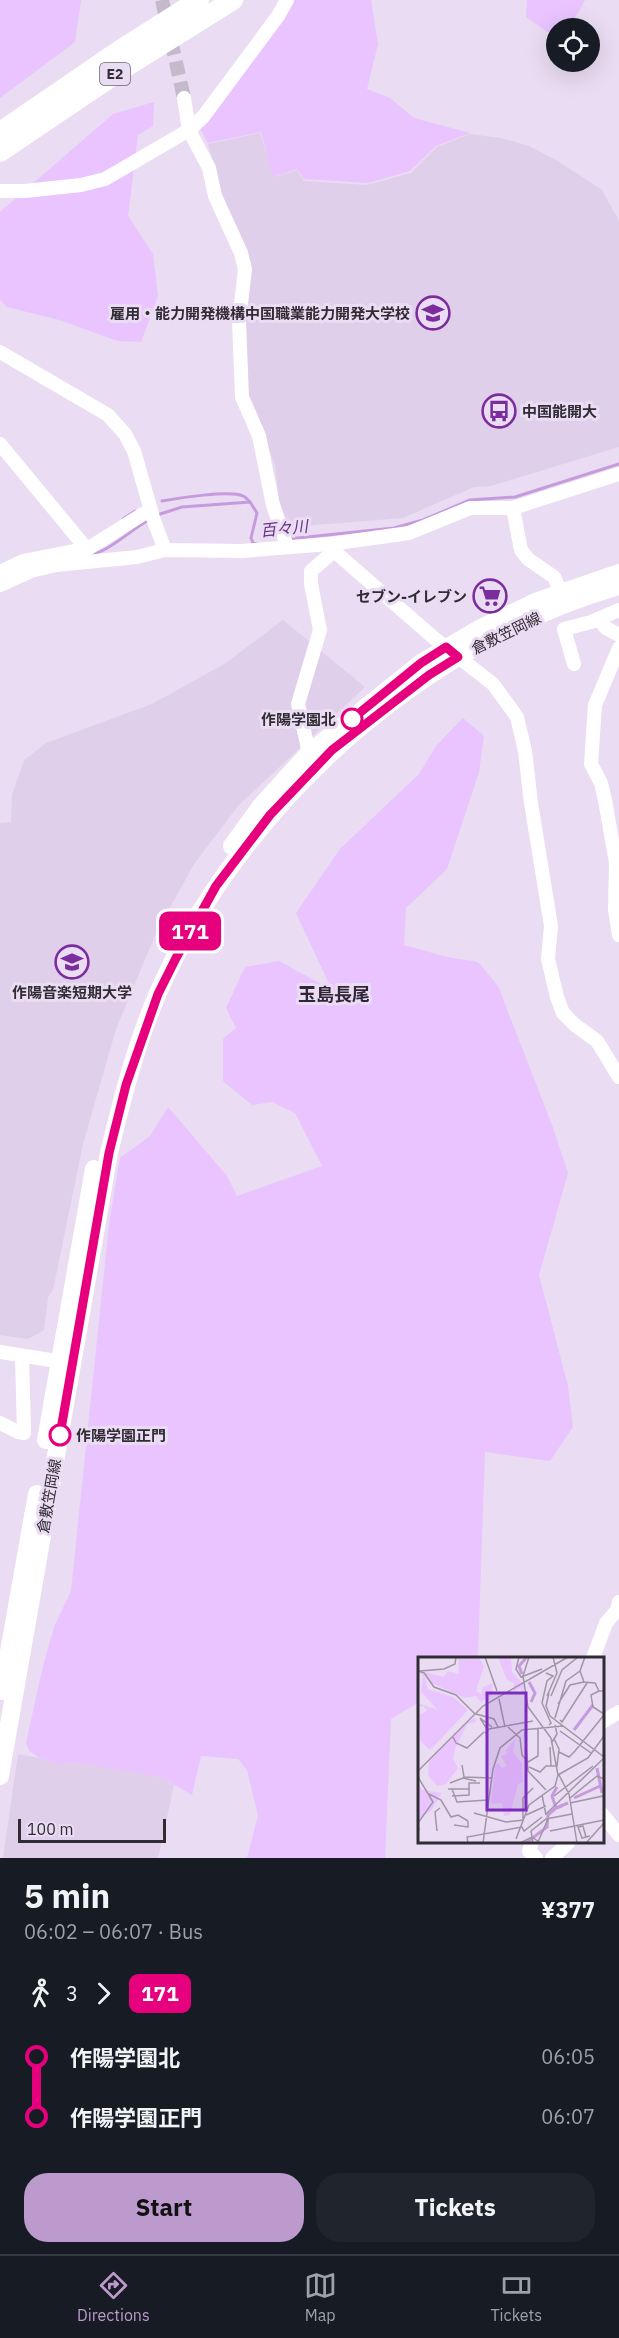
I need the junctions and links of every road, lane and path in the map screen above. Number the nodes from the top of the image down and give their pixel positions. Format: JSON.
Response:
{"nodes":[{"id":1,"x":199,"y":0,"type":"edge"},
{"id":2,"x":232,"y":0,"type":"edge"},
{"id":3,"x":287,"y":0,"type":"edge"},
{"id":4,"x":184,"y":98,"type":"tunnel mouth"},
{"id":5,"x":189,"y":130,"type":"junction"},
{"id":6,"x":0,"y":132,"type":"edge"},
{"id":7,"x":0,"y":152,"type":"edge"},
{"id":8,"x":0,"y":191,"type":"edge"},
{"id":9,"x":0,"y":352,"type":"edge"},
{"id":10,"x":0,"y":444,"type":"edge"},
{"id":11,"x":619,"y":474,"type":"edge"},
{"id":12,"x":513,"y":508,"type":"junction"},
{"id":13,"x":152,"y":516,"type":"junction"},
{"id":14,"x":287,"y":544,"type":"junction"},
{"id":15,"x":332,"y":547,"type":"junction"},
{"id":16,"x":165,"y":550,"type":"junction"},
{"id":17,"x":87,"y":551,"type":"junction"},
{"id":18,"x":0,"y":571,"type":"edge"},
{"id":19,"x":619,"y":573,"type":"edge"},
{"id":20,"x":0,"y":585,"type":"edge"},
{"id":21,"x":619,"y":586,"type":"edge"},
{"id":22,"x":561,"y":592,"type":"junction"},
{"id":23,"x":619,"y":610,"type":"edge"},
{"id":24,"x":598,"y":619,"type":"junction"},
{"id":25,"x":619,"y":635,"type":"edge"},
{"id":26,"x":619,"y":648,"type":"edge"},
{"id":27,"x":452,"y":652,"type":"junction"},
{"id":28,"x":574,"y":664,"type":"dead end"},
{"id":29,"x":309,"y":753,"type":"junction"},
{"id":30,"x":619,"y":935,"type":"edge"},
{"id":31,"x":619,"y":1077,"type":"edge"},
{"id":32,"x":0,"y":1352,"type":"edge"},
{"id":33,"x":22,"y":1356,"type":"junction"},
{"id":34,"x":66,"y":1362,"type":"junction"},
{"id":35,"x":0,"y":1423,"type":"edge"},
{"id":36,"x":619,"y":1602,"type":"edge"},
{"id":37,"x":594,"y":1657,"type":"edge"},
{"id":38,"x":4,"y":1708,"type":"edge"},
{"id":39,"x":619,"y":1712,"type":"edge"},
{"id":40,"x":604,"y":1721,"type":"edge"},
{"id":41,"x":0,"y":1776,"type":"edge"},
{"id":42,"x":604,"y":1815,"type":"edge"},
{"id":43,"x":619,"y":1835,"type":"edge"},
{"id":44,"x":532,"y":1843,"type":"edge"},
{"id":45,"x":568,"y":1843,"type":"edge"},
{"id":46,"x":536,"y":1858,"type":"edge"},
{"id":47,"x":552,"y":1858,"type":"edge"}],
"edges":[{"from":1,"to":6,"type":"highway","number":"E2"},
{"from":2,"to":7,"type":"highway","number":"E2"},
{"from":3,"to":5,"type":"street"},
{"from":4,"to":5,"type":"street"},
{"from":5,"to":8,"type":"street"},
{"from":5,"to":14,"type":"street"},
{"from":9,"to":13,"type":"street"},
{"from":10,"to":17,"type":"street"},
{"from":11,"to":12,"type":"street"},
{"from":12,"to":15,"type":"street"},
{"from":12,"to":22,"type":"street"},
{"from":13,"to":16,"type":"street"},
{"from":13,"to":17,"type":"street"},
{"from":14,"to":15,"type":"street"},
{"from":14,"to":16,"type":"street"},
{"from":15,"to":27,"type":"street"},
{"from":15,"to":29,"type":"street"},
{"from":16,"to":17,"type":"street"},
{"from":17,"to":18,"type":"street"},
{"from":17,"to":20,"type":"street"},
{"from":19,"to":22,"type":"main road","name":"倉敷笠岡線"},
{"from":21,"to":27,"type":"main road","name":"倉敷笠岡線"},
{"from":22,"to":27,"type":"main road","name":"倉敷笠岡線"},
{"from":23,"to":24,"type":"street"},
{"from":24,"to":25,"type":"street"},
{"from":24,"to":28,"type":"street"},
{"from":26,"to":30,"type":"street"},
{"from":27,"to":29,"type":"main road","name":"倉敷笠岡線"},
{"from":27,"to":31,"type":"street"},
{"from":27,"to":34,"type":"main road","name":"倉敷笠岡線"},
{"from":29,"to":34,"type":"main road","name":"倉敷笠岡線"},
{"from":32,"to":33,"type":"street"},
{"from":33,"to":34,"type":"street"},
{"from":33,"to":35,"type":"street"},
{"from":34,"to":38,"type":"main road","name":"倉敷笠岡線"},
{"from":36,"to":37,"type":"street"},
{"from":38,"to":41,"type":"main road","name":"倉敷笠岡線"},
{"from":39,"to":40,"type":"street"},
{"from":42,"to":43,"type":"street"},
{"from":44,"to":46,"type":"street"},
{"from":45,"to":47,"type":"street"}]}
